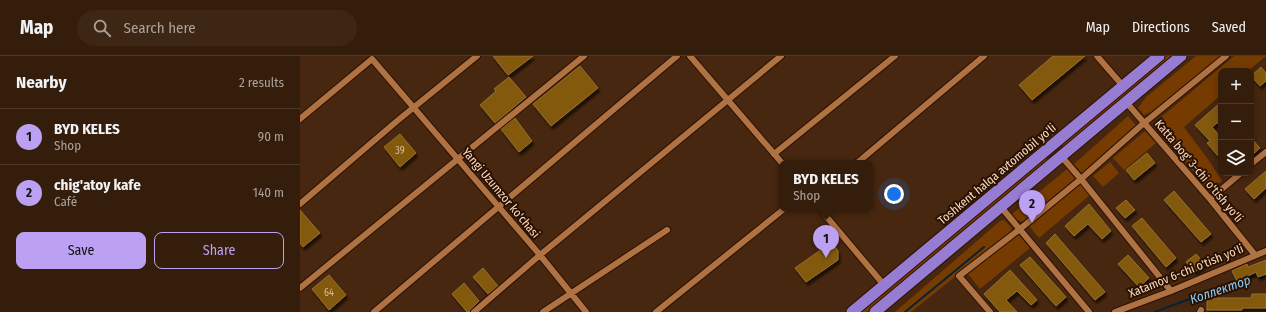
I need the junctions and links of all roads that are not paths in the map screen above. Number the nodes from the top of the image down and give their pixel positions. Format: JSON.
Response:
{"nodes":[{"id":1,"x":477,"y":56,"type":"edge"},
{"id":2,"x":584,"y":56,"type":"edge"},
{"id":3,"x":677,"y":56,"type":"edge"},
{"id":4,"x":690,"y":56,"type":"edge"},
{"id":5,"x":781,"y":56,"type":"edge"},
{"id":6,"x":895,"y":56,"type":"edge"},
{"id":7,"x":984,"y":56,"type":"edge"},
{"id":8,"x":1097,"y":56,"type":"edge"},
{"id":9,"x":1159,"y":56,"type":"edge"},
{"id":10,"x":1181,"y":56,"type":"edge"},
{"id":11,"x":1226,"y":56,"type":"edge"},
{"id":12,"x":374,"y":58,"type":"edge"},
{"id":13,"x":1123,"y":86,"type":"junction"},
{"id":14,"x":728,"y":100,"type":"junction"},
{"id":15,"x":1126,"y":102,"type":"junction"},
{"id":16,"x":414,"y":108,"type":"junction"},
{"id":17,"x":300,"y":119,"type":"edge"},
{"id":18,"x":1144,"y":123,"type":"junction"},
{"id":19,"x":1052,"y":146,"type":"junction"},
{"id":20,"x":1266,"y":152,"type":"edge"},
{"id":21,"x":774,"y":154,"type":"junction"},
{"id":22,"x":1061,"y":156,"type":"junction"},
{"id":23,"x":459,"y":160,"type":"junction"},
{"id":24,"x":779,"y":160,"type":"edge"},
{"id":25,"x":860,"y":160,"type":"edge"},
{"id":26,"x":1254,"y":162,"type":"edge"},
{"id":27,"x":1237,"y":176,"type":"edge"},
{"id":28,"x":1081,"y":179,"type":"junction"},
{"id":29,"x":1210,"y":199,"type":"junction"},
{"id":30,"x":300,"y":204,"type":"edge"},
{"id":31,"x":498,"y":207,"type":"junction"},
{"id":32,"x":1001,"y":207,"type":"junction"},
{"id":33,"x":780,"y":212,"type":"edge"},
{"id":34,"x":823,"y":212,"type":"edge"},
{"id":35,"x":1020,"y":228,"type":"junction"},
{"id":36,"x":667,"y":230,"type":"dead end"},
{"id":37,"x":1266,"y":251,"type":"edge"},
{"id":38,"x":540,"y":255,"type":"junction"},
{"id":39,"x":1255,"y":255,"type":"junction"},
{"id":40,"x":884,"y":285,"type":"junction"},
{"id":41,"x":300,"y":288,"type":"edge"},
{"id":42,"x":1171,"y":291,"type":"junction"},
{"id":43,"x":570,"y":293,"type":"junction"},
{"id":44,"x":374,"y":312,"type":"edge"},
{"id":45,"x":474,"y":312,"type":"edge"},
{"id":46,"x":543,"y":312,"type":"edge"},
{"id":47,"x":586,"y":312,"type":"edge"},
{"id":48,"x":656,"y":312,"type":"edge"},
{"id":49,"x":852,"y":312,"type":"edge"},
{"id":50,"x":875,"y":312,"type":"edge"},
{"id":51,"x":990,"y":312,"type":"edge"},
{"id":52,"x":1089,"y":312,"type":"edge"},
{"id":53,"x":1115,"y":312,"type":"edge"}],
"edges":[{"from":1,"to":16,"type":"street"},
{"from":2,"to":23,"type":"street"},
{"from":3,"to":31,"type":"street"},
{"from":4,"to":14,"type":"street"},
{"from":5,"to":14,"type":"street"},
{"from":6,"to":21,"type":"street"},
{"from":7,"to":25,"type":"street"},
{"from":8,"to":13,"type":"street"},
{"from":9,"to":13,"type":"highway","name":"Toshkent halqa avtomobil yo'li"},
{"from":10,"to":15,"type":"highway"},
{"from":11,"to":18,"type":"street"},
{"from":12,"to":16,"type":"street","name":"Yangi Uzumzor ko'chasi"},
{"from":12,"to":17,"type":"street"},
{"from":13,"to":19,"type":"highway","name":"Toshkent halqa avtomobil yo'li"},
{"from":14,"to":21,"type":"street"},
{"from":14,"to":38,"type":"street"},
{"from":15,"to":18,"type":"street","name":"Katta bog' 3-chi o'tish yo'li"},
{"from":15,"to":22,"type":"highway"},
{"from":16,"to":23,"type":"street","name":"Yangi Uzumzor ko'chasi"},
{"from":16,"to":30,"type":"street"},
{"from":18,"to":28,"type":"street"},
{"from":18,"to":29,"type":"street","name":"Katta bog' 3-chi o'tish yo'li"},
{"from":19,"to":22,"type":"highway"},
{"from":19,"to":40,"type":"highway","name":"Toshkent halqa avtomobil yo'li"},
{"from":20,"to":26,"type":"street"},
{"from":21,"to":24,"type":"street"},
{"from":22,"to":28,"type":"street"},
{"from":22,"to":32,"type":"highway"},
{"from":23,"to":31,"type":"street","name":"Yangi Uzumzor ko'chasi"},
{"from":23,"to":41,"type":"street"},
{"from":27,"to":29,"type":"street"},
{"from":28,"to":35,"type":"street"},
{"from":28,"to":42,"type":"street"},
{"from":29,"to":39,"type":"street","name":"Katta bog' 3-chi o'tish yo'li"},
{"from":31,"to":38,"type":"street","name":"Yangi Uzumzor ko'chasi"},
{"from":31,"to":44,"type":"street"},
{"from":32,"to":35,"type":"street"},
{"from":32,"to":50,"type":"highway"},
{"from":33,"to":48,"type":"street"},
{"from":34,"to":40,"type":"street"},
{"from":35,"to":51,"type":"street"},
{"from":35,"to":52,"type":"street"},
{"from":36,"to":43,"type":"street"},
{"from":37,"to":39,"type":"street","name":"Xatamov 6-chi o'tish yo'li"},
{"from":38,"to":43,"type":"street","name":"Yangi Uzumzor ko'chasi"},
{"from":38,"to":45,"type":"street"},
{"from":39,"to":42,"type":"street","name":"Xatamov 6-chi o'tish yo'li"},
{"from":40,"to":49,"type":"highway","name":"Toshkent halqa avtomobil yo'li"},
{"from":42,"to":53,"type":"street","name":"Xatamov 6-chi o'tish yo'li"},
{"from":43,"to":46,"type":"street"},
{"from":43,"to":47,"type":"street","name":"Yangi Uzumzor ko'chasi"}]}
